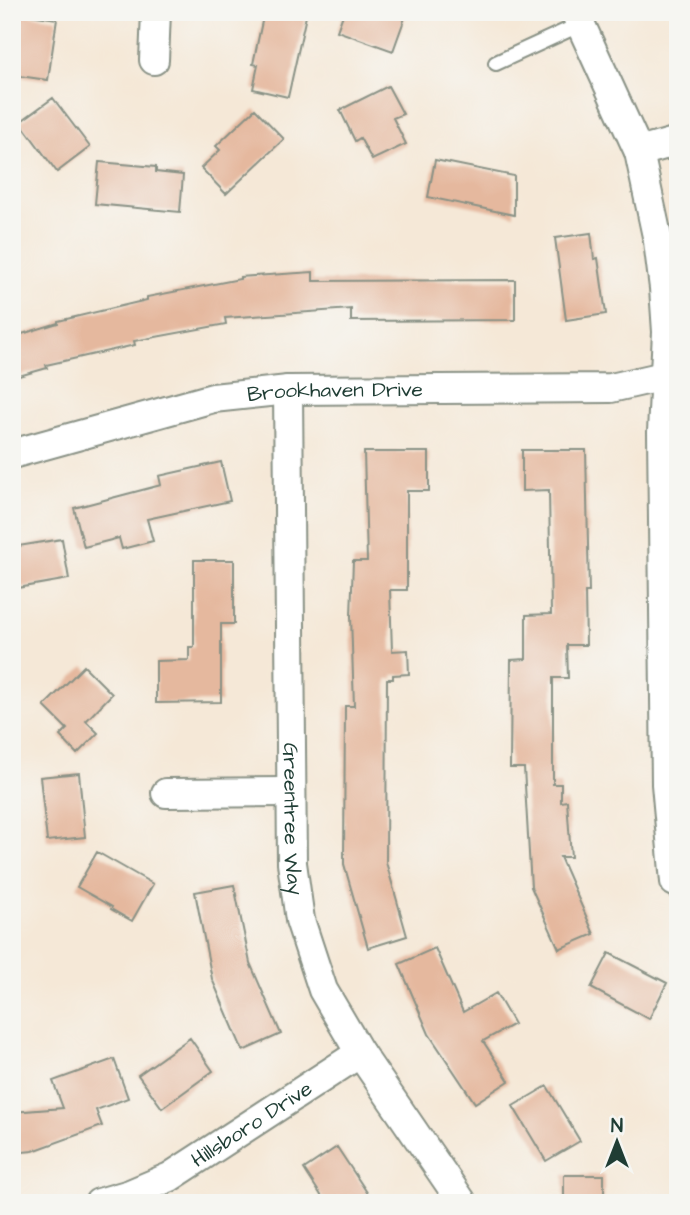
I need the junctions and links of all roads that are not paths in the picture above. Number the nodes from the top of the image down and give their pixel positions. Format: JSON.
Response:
{"nodes":[{"id":1,"x":156,"y":12,"type":"edge"},
{"id":2,"x":578,"y":18,"type":"edge"},
{"id":3,"x":154,"y":60,"type":"dead end"},
{"id":4,"x":496,"y":63,"type":"dead end"},
{"id":5,"x":678,"y":141,"type":"edge"},
{"id":6,"x":639,"y":152,"type":"junction"},
{"id":7,"x":671,"y":374,"type":"edge"},
{"id":8,"x":288,"y":390,"type":"junction"},
{"id":9,"x":12,"y":454,"type":"edge"},
{"id":10,"x":291,"y":792,"type":"junction"},
{"id":11,"x":166,"y":793,"type":"dead end"},
{"id":12,"x":676,"y":882,"type":"edge"},
{"id":13,"x":360,"y":1053,"type":"junction"},
{"id":14,"x":462,"y":1202,"type":"edge"},
{"id":15,"x":99,"y":1203,"type":"edge"}],
"edges":[{"from":1,"to":3,"type":"street"},
{"from":2,"to":4,"type":"lane"},
{"from":2,"to":6,"type":"street"},
{"from":5,"to":6,"type":"street"},
{"from":6,"to":7,"type":"street"},
{"from":7,"to":8,"type":"street","name":"Brookhaven Drive"},
{"from":7,"to":12,"type":"street"},
{"from":8,"to":9,"type":"street","name":"Brookhaven Drive"},
{"from":8,"to":10,"type":"street","name":"Greentree Way"},
{"from":10,"to":11,"type":"street"},
{"from":10,"to":13,"type":"street","name":"Greentree Way"},
{"from":13,"to":14,"type":"street","name":"Greentree Way"},
{"from":13,"to":15,"type":"street","name":"Hillsboro Drive"}]}
